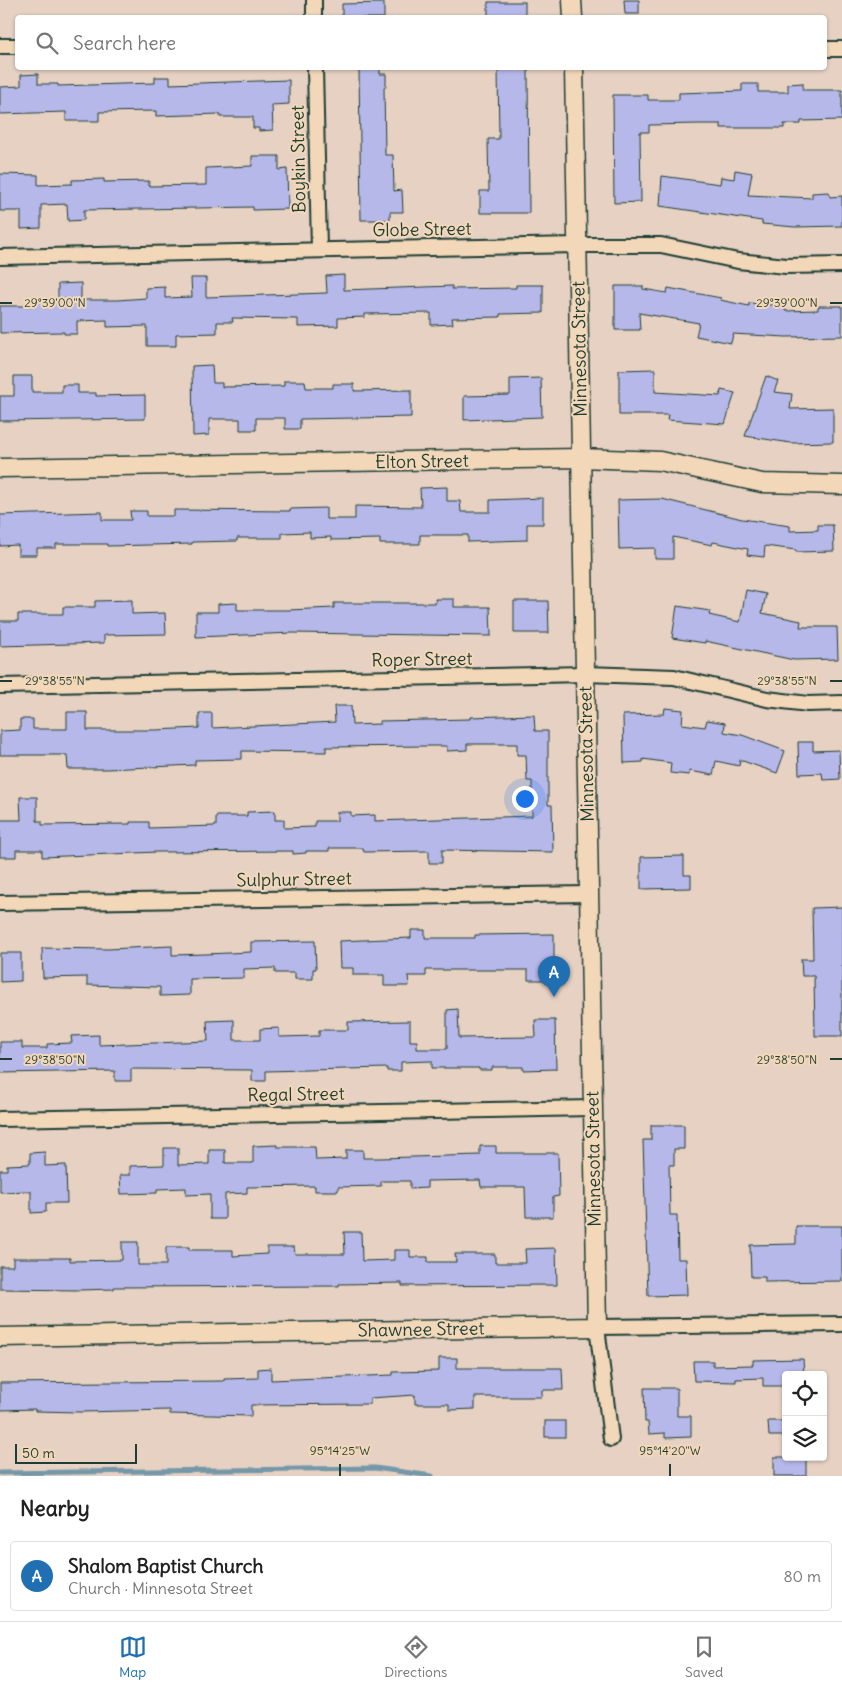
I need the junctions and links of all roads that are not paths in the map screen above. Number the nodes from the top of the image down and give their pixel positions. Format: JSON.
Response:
{"nodes":[{"id":1,"x":314,"y":0,"type":"edge"},
{"id":2,"x":572,"y":0,"type":"edge"},
{"id":3,"x":314,"y":15,"type":"edge"},
{"id":4,"x":573,"y":15,"type":"edge"},
{"id":5,"x":0,"y":46,"type":"edge"},
{"id":6,"x":15,"y":46,"type":"edge"},
{"id":7,"x":827,"y":49,"type":"edge"},
{"id":8,"x":842,"y":49,"type":"edge"},
{"id":9,"x":315,"y":70,"type":"edge"},
{"id":10,"x":574,"y":70,"type":"edge"},
{"id":11,"x":577,"y":245,"type":"junction"},
{"id":12,"x":319,"y":250,"type":"junction"},
{"id":13,"x":0,"y":256,"type":"edge"},
{"id":14,"x":842,"y":266,"type":"edge"},
{"id":15,"x":581,"y":458,"type":"junction"},
{"id":16,"x":0,"y":468,"type":"edge"},
{"id":17,"x":842,"y":485,"type":"edge"},
{"id":18,"x":585,"y":674,"type":"junction"},
{"id":19,"x":0,"y":686,"type":"edge"},
{"id":20,"x":842,"y":703,"type":"edge"},
{"id":21,"x":589,"y":894,"type":"junction"},
{"id":22,"x":0,"y":902,"type":"edge"},
{"id":23,"x":592,"y":1108,"type":"junction"},
{"id":24,"x":0,"y":1118,"type":"edge"},
{"id":25,"x":842,"y":1324,"type":"edge"},
{"id":26,"x":596,"y":1327,"type":"junction"},
{"id":27,"x":0,"y":1337,"type":"edge"},
{"id":28,"x":612,"y":1439,"type":"dead end"}],
"edges":[{"from":1,"to":3,"type":"street"},
{"from":2,"to":4,"type":"street"},
{"from":5,"to":6,"type":"street"},
{"from":7,"to":8,"type":"street"},
{"from":9,"to":12,"type":"street","name":"Boykin Street"},
{"from":10,"to":11,"type":"street","name":"Minnesota Street"},
{"from":11,"to":12,"type":"street","name":"Globe Street"},
{"from":11,"to":14,"type":"street","name":"Globe Street"},
{"from":11,"to":15,"type":"street","name":"Minnesota Street"},
{"from":12,"to":13,"type":"street","name":"Globe Street"},
{"from":15,"to":16,"type":"street","name":"Elton Street"},
{"from":15,"to":17,"type":"street","name":"Elton Street"},
{"from":15,"to":18,"type":"street","name":"Minnesota Street"},
{"from":18,"to":19,"type":"street","name":"Roper Street"},
{"from":18,"to":20,"type":"street","name":"Roper Street"},
{"from":18,"to":21,"type":"street","name":"Minnesota Street"},
{"from":21,"to":22,"type":"street","name":"Sulphur Street"},
{"from":21,"to":23,"type":"street","name":"Minnesota Street"},
{"from":23,"to":24,"type":"street","name":"Regal Street"},
{"from":23,"to":26,"type":"street","name":"Minnesota Street"},
{"from":25,"to":26,"type":"street","name":"Shawnee Street"},
{"from":26,"to":27,"type":"street","name":"Shawnee Street"},
{"from":26,"to":28,"type":"street","name":"Minnesota Street"}]}
